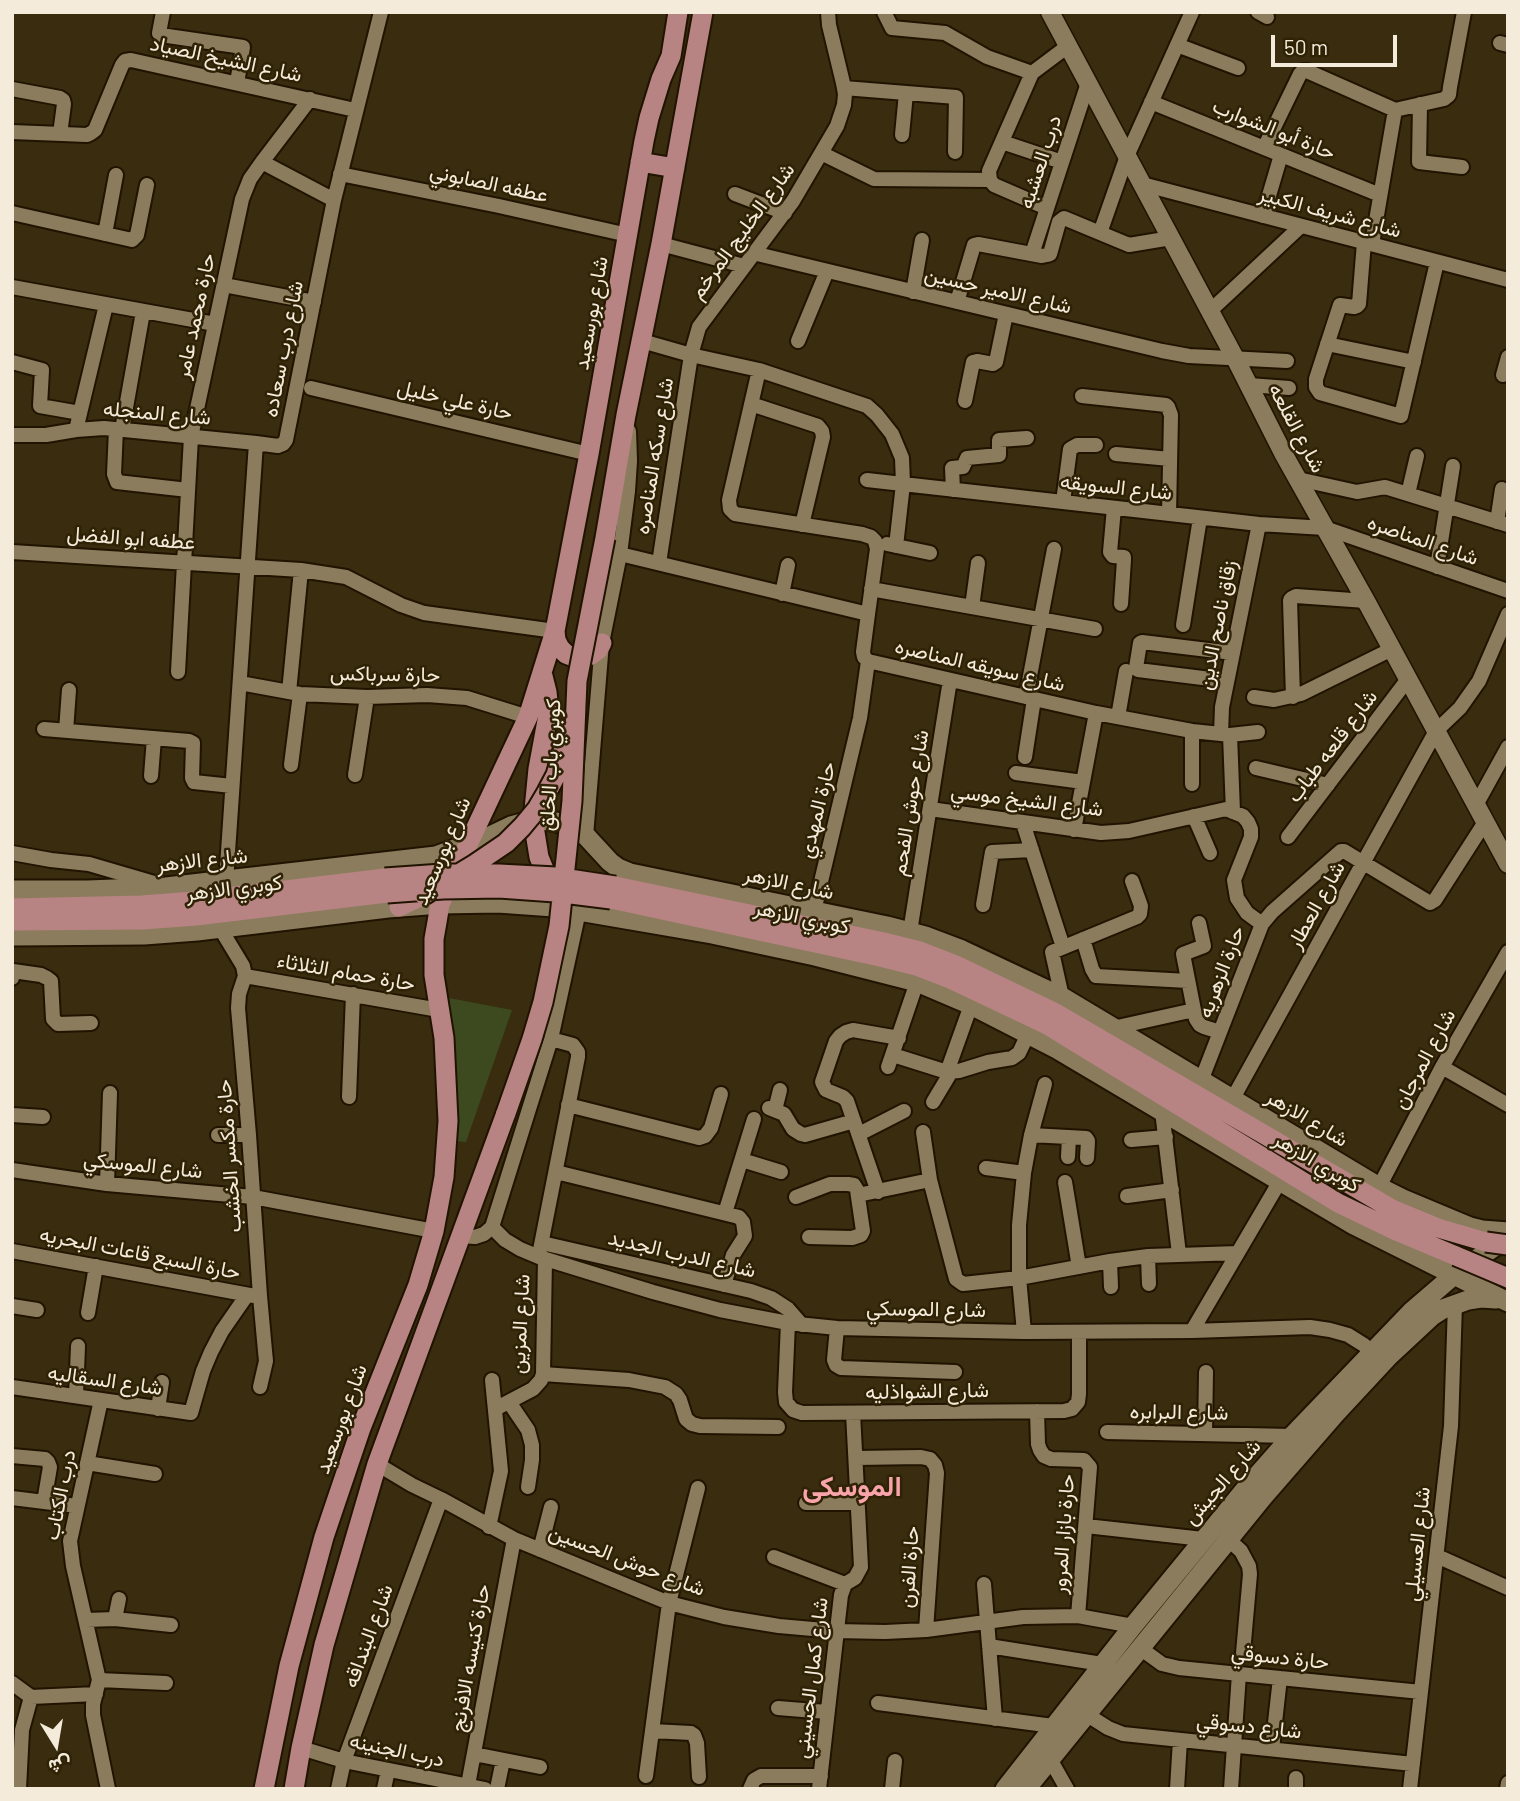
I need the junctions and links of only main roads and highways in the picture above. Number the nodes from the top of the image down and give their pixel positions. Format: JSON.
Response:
{"nodes":[{"id":1,"x":678,"y":12,"type":"edge"},
{"id":2,"x":703,"y":12,"type":"edge"},
{"id":3,"x":640,"y":162,"type":"junction"},
{"id":4,"x":675,"y":168,"type":"junction"},
{"id":5,"x":555,"y":631,"type":"junction"},
{"id":6,"x":602,"y":642,"type":"road end"},
{"id":7,"x":542,"y":675,"type":"junction"},
{"id":8,"x":577,"y":681,"type":"junction"},
{"id":9,"x":533,"y":820,"type":"junction"},
{"id":10,"x":467,"y":844,"type":"junction"},
{"id":11,"x":12,"y":890,"type":"edge"},
{"id":12,"x":432,"y":900,"type":"junction"},
{"id":13,"x":12,"y":908,"type":"edge"},
{"id":14,"x":573,"y":910,"type":"junction"},
{"id":15,"x":12,"y":921,"type":"edge"},
{"id":16,"x":12,"y":936,"type":"edge"},
{"id":17,"x":1508,"y":1235,"type":"edge"},
{"id":18,"x":1508,"y":1245,"type":"edge"},
{"id":19,"x":1454,"y":1275,"type":"junction"},
{"id":20,"x":1508,"y":1278,"type":"edge"},
{"id":21,"x":1507,"y":1301,"type":"edge"},
{"id":22,"x":264,"y":1789,"type":"edge"},
{"id":23,"x":294,"y":1789,"type":"edge"},
{"id":24,"x":1005,"y":1789,"type":"edge"},
{"id":25,"x":1026,"y":1789,"type":"edge"}],
"edges":[{"from":1,"to":3,"type":"main road","name":"شارع بورسعيد"},
{"from":2,"to":4,"type":"main road"},
{"from":3,"to":4,"type":"main road"},
{"from":3,"to":5,"type":"main road","name":"شارع بورسعيد"},
{"from":4,"to":8,"type":"main road","name":"كوبري باب الخلق","bridge":true},
{"from":5,"to":6,"type":"main road"},
{"from":5,"to":7,"type":"main road","name":"شارع بورسعيد"},
{"from":7,"to":9,"type":"main road"},
{"from":7,"to":10,"type":"main road","name":"شارع بورسعيد"},
{"from":8,"to":12,"type":"main road","bridge":true},
{"from":8,"to":23,"type":"main road","name":"كوبري باب الخلق","bridge":true},
{"from":9,"to":10,"type":"main road","name":"شارع الازهر"},
{"from":9,"to":14,"type":"main road"},
{"from":9,"to":17,"type":"main road","name":"شارع الازهر"},
{"from":10,"to":11,"type":"main road","name":"شارع الازهر"},
{"from":10,"to":12,"type":"main road","name":"شارع بورسعيد"},
{"from":12,"to":14,"type":"main road"},
{"from":12,"to":16,"type":"main road"},
{"from":12,"to":22,"type":"main road","name":"شارع بورسعيد"},
{"from":13,"to":18,"type":"main road","name":"كوبري الازهر","bridge":true},
{"from":14,"to":19,"type":"main road"},
{"from":15,"to":20,"type":"main road","name":"كوبري الازهر","bridge":true},
{"from":17,"to":19,"type":"main road","name":"شارع الجيش"},
{"from":19,"to":21,"type":"main road"},
{"from":19,"to":24,"type":"main road","name":"شارع الجيش"},
{"from":21,"to":25,"type":"main road","name":"شارع الجيش"}]}
